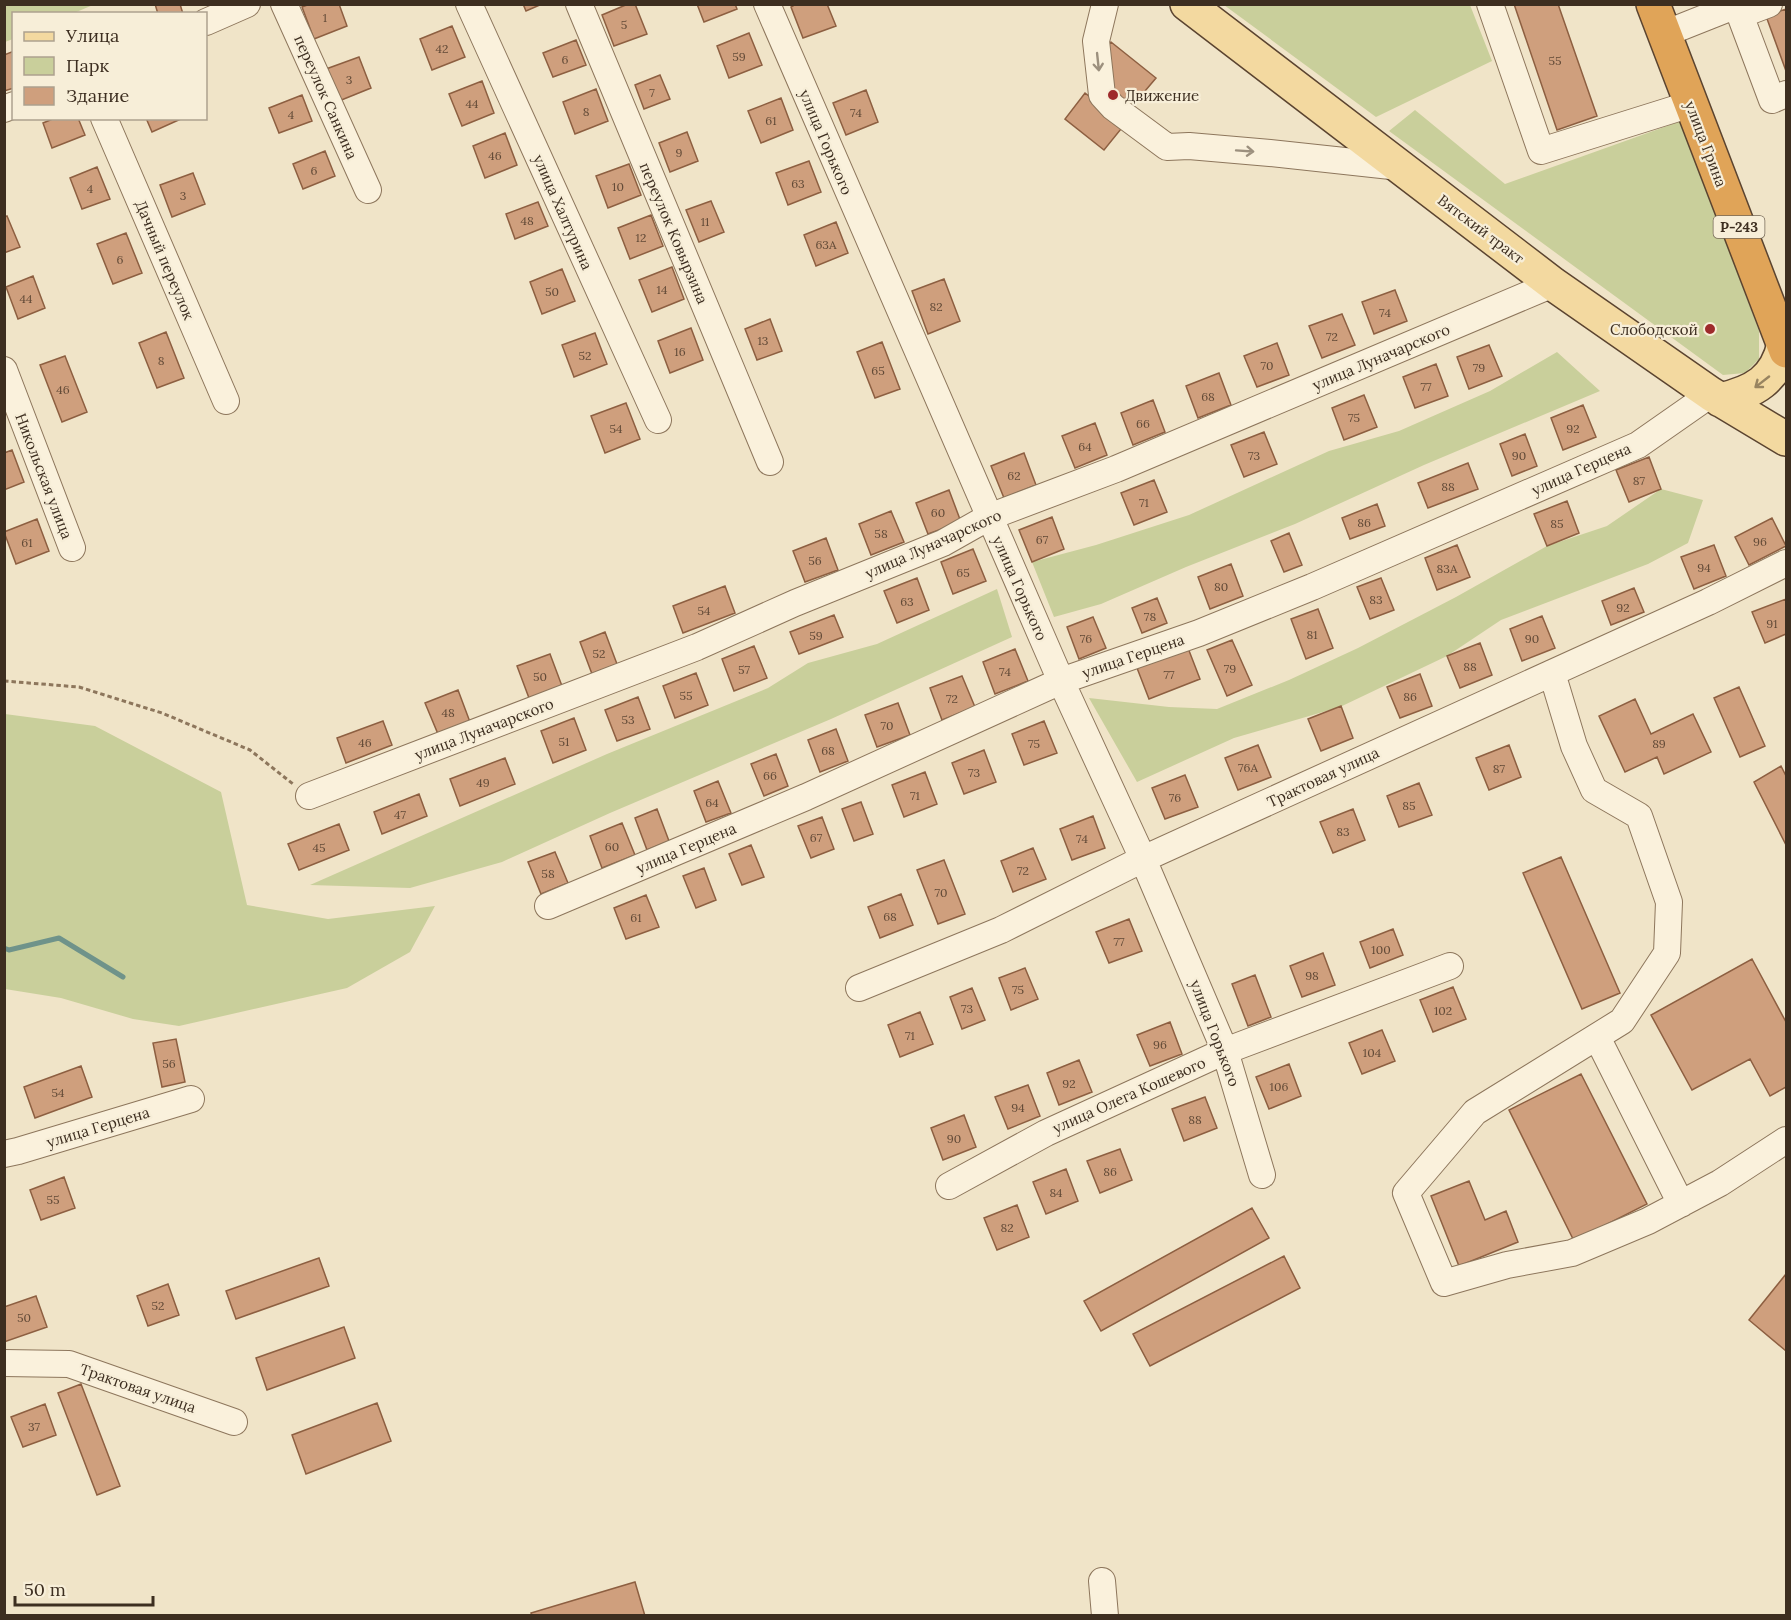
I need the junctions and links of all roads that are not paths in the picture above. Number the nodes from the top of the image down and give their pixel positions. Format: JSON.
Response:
{"nodes":[{"id":1,"x":247,"y":4,"type":"edge"},
{"id":2,"x":284,"y":4,"type":"edge"},
{"id":3,"x":469,"y":4,"type":"edge"},
{"id":4,"x":579,"y":4,"type":"edge"},
{"id":5,"x":767,"y":4,"type":"edge"},
{"id":6,"x":1105,"y":4,"type":"edge"},
{"id":7,"x":1187,"y":4,"type":"edge"},
{"id":8,"x":1490,"y":4,"type":"edge"},
{"id":9,"x":1653,"y":4,"type":"edge"},
{"id":10,"x":1769,"y":4,"type":"edge"},
{"id":11,"x":1738,"y":8,"type":"edge"},
{"id":12,"x":207,"y":22,"type":"edge"},
{"id":13,"x":1664,"y":34,"type":"junction"},
{"id":14,"x":1786,"y":94,"type":"edge"},
{"id":15,"x":1691,"y":104,"type":"junction"},
{"id":16,"x":105,"y":120,"type":"edge"},
{"id":17,"x":1400,"y":167,"type":"junction"},
{"id":18,"x":368,"y":190,"type":"dead end"},
{"id":19,"x":1553,"y":284,"type":"junction"},
{"id":20,"x":1785,"y":347,"type":"edge"},
{"id":21,"x":4,"y":370,"type":"edge"},
{"id":22,"x":1715,"y":397,"type":"junction"},
{"id":23,"x":226,"y":401,"type":"dead end"},
{"id":24,"x":658,"y":420,"type":"dead end"},
{"id":25,"x":1786,"y":439,"type":"edge"},
{"id":26,"x":770,"y":462,"type":"dead end"},
{"id":27,"x":989,"y":517,"type":"junction"},
{"id":28,"x":72,"y":548,"type":"dead end"},
{"id":29,"x":1786,"y":563,"type":"edge"},
{"id":30,"x":1552,"y":673,"type":"junction"},
{"id":31,"x":1061,"y":681,"type":"junction"},
{"id":32,"x":309,"y":796,"type":"road end"},
{"id":33,"x":1143,"y":859,"type":"junction"},
{"id":34,"x":548,"y":906,"type":"dead end"},
{"id":35,"x":1450,"y":966,"type":"dead end"},
{"id":36,"x":859,"y":988,"type":"dead end"},
{"id":37,"x":1597,"y":1037,"type":"junction"},
{"id":38,"x":1225,"y":1052,"type":"junction"},
{"id":39,"x":191,"y":1099,"type":"dead end"},
{"id":40,"x":1786,"y":1140,"type":"edge"},
{"id":41,"x":4,"y":1154,"type":"edge"},
{"id":42,"x":1262,"y":1175,"type":"dead end"},
{"id":43,"x":949,"y":1186,"type":"dead end"},
{"id":44,"x":1681,"y":1204,"type":"junction"},
{"id":45,"x":4,"y":1363,"type":"edge"},
{"id":46,"x":234,"y":1422,"type":"dead end"},
{"id":47,"x":1102,"y":1581,"type":"dead end"},
{"id":48,"x":1105,"y":1616,"type":"edge"}],
"edges":[{"from":1,"to":12,"type":"street"},
{"from":2,"to":18,"type":"street","name":"переулок Санкина"},
{"from":3,"to":24,"type":"street","name":"улица Халтурина"},
{"from":4,"to":26,"type":"street","name":"переулок Ковырзина"},
{"from":5,"to":27,"type":"street","name":"улица Горького"},
{"from":6,"to":17,"type":"street","one_way":true},
{"from":7,"to":17,"type":"main road","name":"Вятский тракт"},
{"from":8,"to":15,"type":"street"},
{"from":9,"to":13,"type":"highway","name":"улица Грина","number":"Р-243"},
{"from":10,"to":11,"type":"street"},
{"from":11,"to":13,"type":"street"},
{"from":11,"to":14,"type":"street"},
{"from":13,"to":15,"type":"highway","name":"улица Грина","number":"Р-243"},
{"from":15,"to":20,"type":"highway","name":"улица Грина","number":"Р-243"},
{"from":16,"to":23,"type":"street","name":"Дачный переулок"},
{"from":17,"to":19,"type":"main road","name":"Вятский тракт"},
{"from":19,"to":22,"type":"main road","name":"Вятский тракт"},
{"from":19,"to":27,"type":"street","name":"улица Луначарского"},
{"from":20,"to":22,"type":"main road","one_way":true},
{"from":21,"to":28,"type":"street","name":"Никольская улица"},
{"from":22,"to":25,"type":"main road","name":"Вятский тракт"},
{"from":22,"to":31,"type":"street","name":"улица Герцена"},
{"from":27,"to":31,"type":"street","name":"улица Горького"},
{"from":27,"to":32,"type":"street","name":"улица Луначарского"},
{"from":29,"to":30,"type":"street","name":"Трактовая улица"},
{"from":30,"to":33,"type":"street","name":"Трактовая улица"},
{"from":30,"to":37,"type":"street"},
{"from":31,"to":33,"type":"street","name":"улица Горького"},
{"from":31,"to":34,"type":"street","name":"улица Герцена"},
{"from":33,"to":36,"type":"street","name":"Трактовая улица"},
{"from":33,"to":38,"type":"street","name":"улица Горького"},
{"from":35,"to":38,"type":"street","name":"улица Олега Кошевого"},
{"from":37,"to":44,"type":"street"},
{"from":37,"to":44,"type":"street"},
{"from":38,"to":42,"type":"street","name":"улица Горького"},
{"from":38,"to":43,"type":"street","name":"улица Олега Кошевого"},
{"from":39,"to":41,"type":"street","name":"улица Герцена"},
{"from":40,"to":44,"type":"street"},
{"from":45,"to":46,"type":"street","name":"Трактовая улица"},
{"from":47,"to":48,"type":"street"}]}
